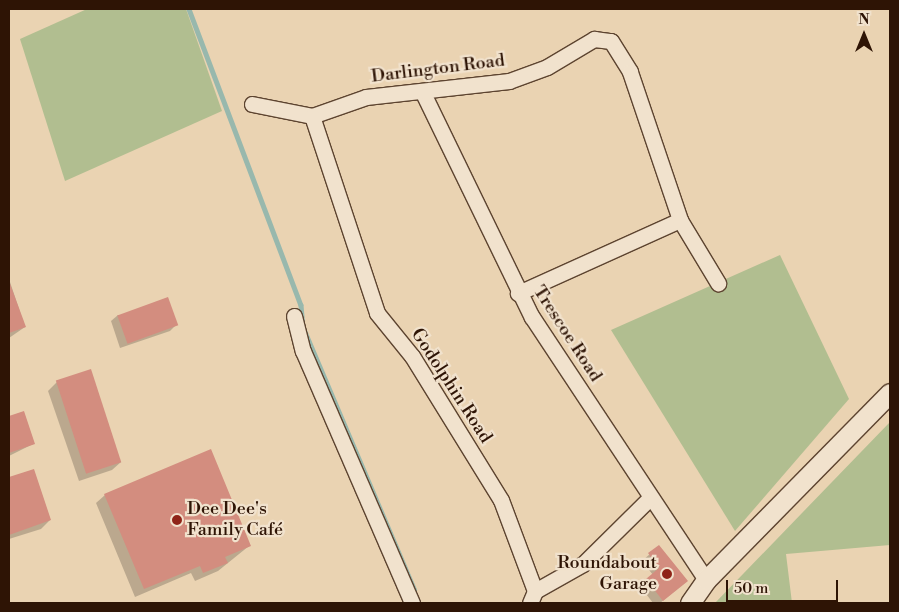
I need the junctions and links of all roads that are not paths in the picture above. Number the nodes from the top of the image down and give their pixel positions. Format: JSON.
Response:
{"nodes":[{"id":1,"x":423,"y":93,"type":"junction"},
{"id":2,"x":252,"y":104,"type":"dead end"},
{"id":3,"x":312,"y":116,"type":"junction"},
{"id":4,"x":680,"y":220,"type":"junction"},
{"id":5,"x":718,"y":282,"type":"dead end"},
{"id":6,"x":518,"y":292,"type":"junction"},
{"id":7,"x":294,"y":316,"type":"dead end"},
{"id":8,"x":890,"y":393,"type":"edge"},
{"id":9,"x":649,"y":499,"type":"junction"},
{"id":10,"x":706,"y":580,"type":"junction"},
{"id":11,"x":532,"y":597,"type":"edge"},
{"id":12,"x":412,"y":603,"type":"edge"},
{"id":13,"x":690,"y":603,"type":"edge"}],
"edges":[{"from":1,"to":3,"type":"street","name":"Darlington Road"},
{"from":1,"to":4,"type":"street","name":"Darlington Road"},
{"from":1,"to":6,"type":"street","name":"Trescoe Road"},
{"from":2,"to":3,"type":"street"},
{"from":3,"to":11,"type":"street","name":"Godolphin Road"},
{"from":4,"to":5,"type":"street","name":"Darlington Road"},
{"from":4,"to":6,"type":"street"},
{"from":6,"to":9,"type":"street","name":"Trescoe Road"},
{"from":7,"to":12,"type":"street"},
{"from":8,"to":10,"type":"street"},
{"from":9,"to":10,"type":"street","name":"Trescoe Road"},
{"from":9,"to":11,"type":"street"},
{"from":10,"to":13,"type":"street"}]}
